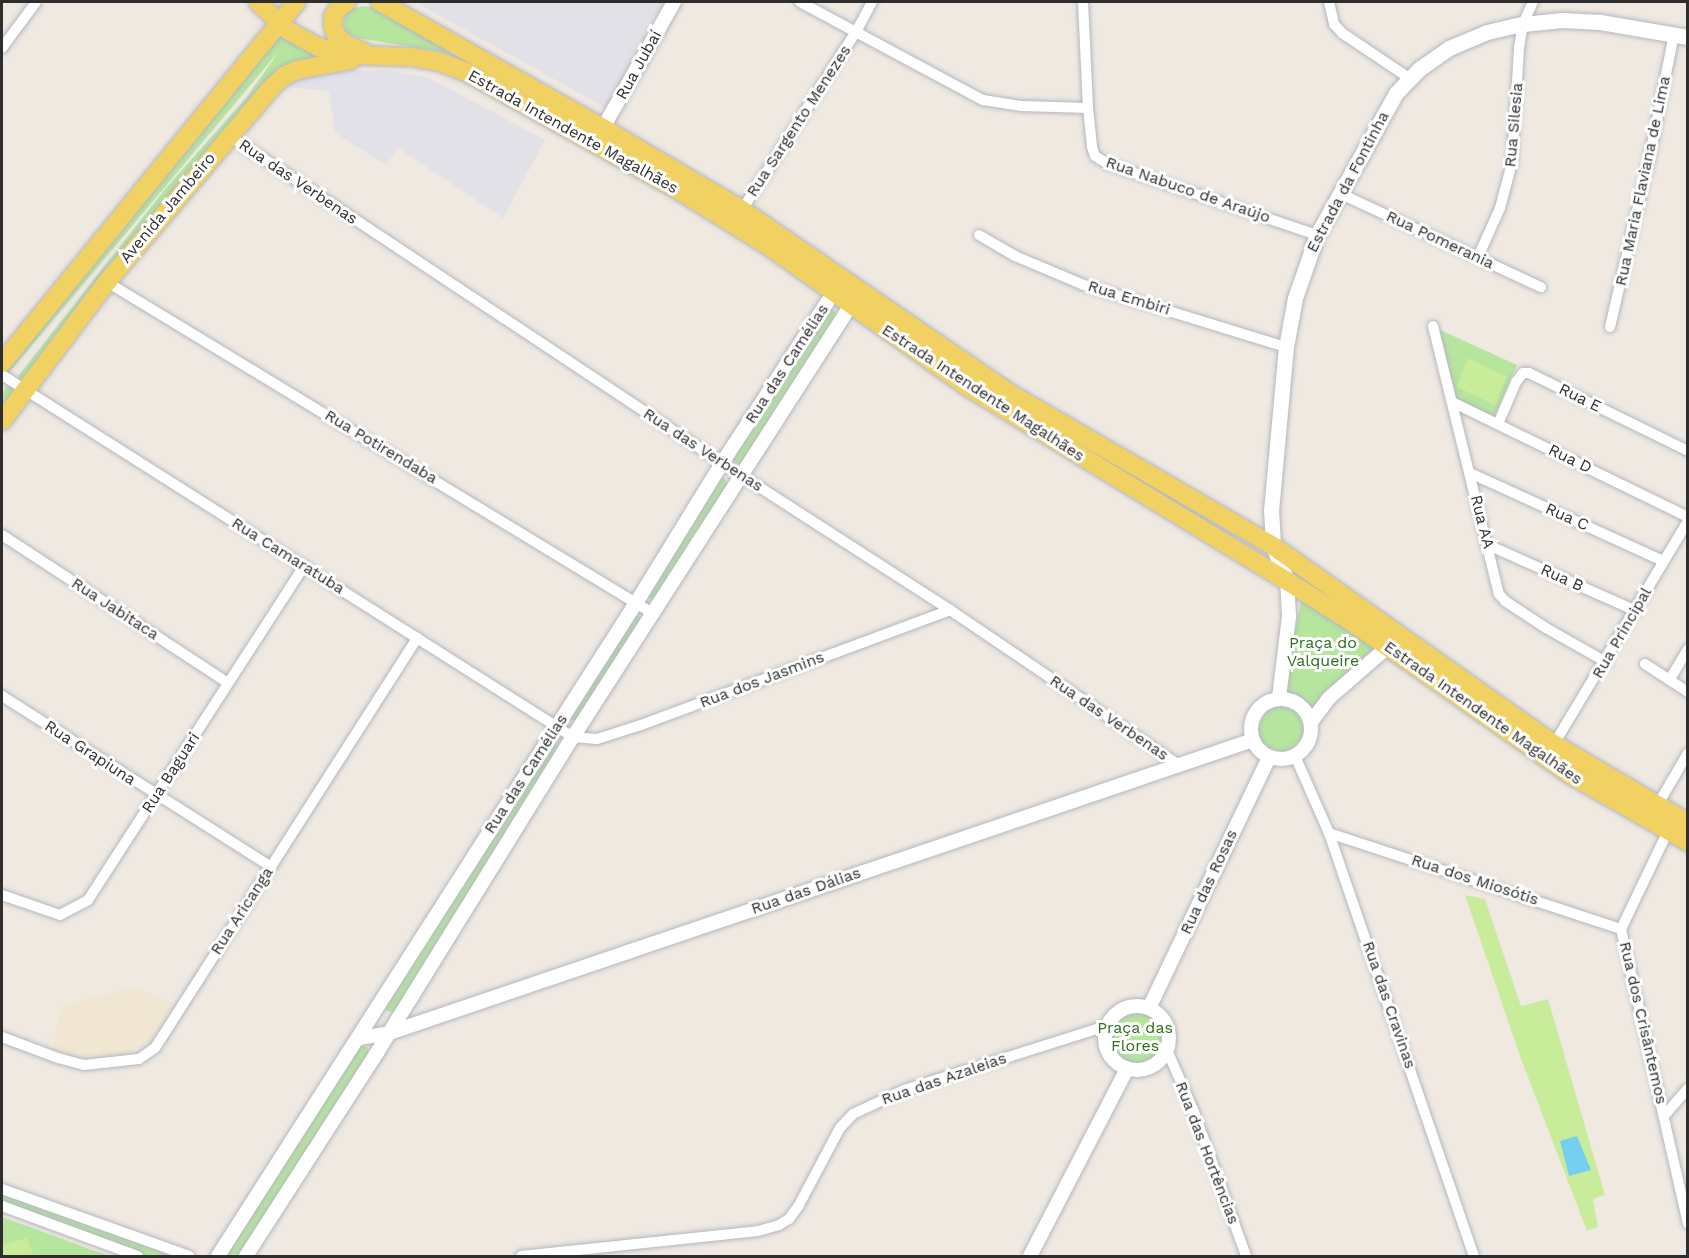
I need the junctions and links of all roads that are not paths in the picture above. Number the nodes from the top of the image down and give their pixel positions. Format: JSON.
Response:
{"nodes":[{"id":1,"x":36,"y":2,"type":"edge"},
{"id":2,"x":258,"y":2,"type":"edge"},
{"id":3,"x":296,"y":2,"type":"edge"},
{"id":4,"x":347,"y":2,"type":"edge"},
{"id":5,"x":380,"y":2,"type":"edge"},
{"id":6,"x":674,"y":2,"type":"edge"},
{"id":7,"x":800,"y":2,"type":"edge"},
{"id":8,"x":872,"y":2,"type":"edge"},
{"id":9,"x":1083,"y":2,"type":"edge"},
{"id":10,"x":1329,"y":2,"type":"edge"},
{"id":11,"x":1533,"y":2,"type":"edge"},
{"id":12,"x":280,"y":24,"type":"junction"},
{"id":13,"x":1523,"y":24,"type":"junction"},
{"id":14,"x":856,"y":32,"type":"junction"},
{"id":15,"x":1681,"y":36,"type":"edge"},
{"id":16,"x":2,"y":48,"type":"edge"},
{"id":17,"x":377,"y":56,"type":"junction"},
{"id":18,"x":1409,"y":78,"type":"junction"},
{"id":19,"x":1088,"y":108,"type":"junction"},
{"id":20,"x":603,"y":128,"type":"junction"},
{"id":21,"x":228,"y":135,"type":"junction"},
{"id":22,"x":1339,"y":193,"type":"junction"},
{"id":23,"x":742,"y":210,"type":"junction"},
{"id":24,"x":1317,"y":234,"type":"junction"},
{"id":25,"x":979,"y":235,"type":"dead end"},
{"id":26,"x":1478,"y":257,"type":"junction"},
{"id":27,"x":107,"y":282,"type":"junction"},
{"id":28,"x":1541,"y":287,"type":"dead end"},
{"id":29,"x":834,"y":292,"type":"junction"},
{"id":30,"x":851,"y":305,"type":"junction"},
{"id":31,"x":1433,"y":326,"type":"dead end"},
{"id":32,"x":1610,"y":327,"type":"dead end"},
{"id":33,"x":1286,"y":347,"type":"junction"},
{"id":34,"x":2,"y":363,"type":"edge"},
{"id":35,"x":2,"y":375,"type":"edge"},
{"id":36,"x":25,"y":390,"type":"junction"},
{"id":37,"x":1452,"y":402,"type":"junction"},
{"id":38,"x":2,"y":421,"type":"edge"},
{"id":39,"x":1498,"y":424,"type":"junction"},
{"id":40,"x":1688,"y":451,"type":"edge"},
{"id":41,"x":722,"y":463,"type":"junction"},
{"id":42,"x":1470,"y":473,"type":"junction"},
{"id":43,"x":741,"y":475,"type":"junction"},
{"id":44,"x":1688,"y":519,"type":"edge"},
{"id":45,"x":2,"y":535,"type":"edge"},
{"id":46,"x":1488,"y":545,"type":"junction"},
{"id":47,"x":1273,"y":546,"type":"junction"},
{"id":48,"x":1663,"y":561,"type":"junction"},
{"id":49,"x":304,"y":566,"type":"junction"},
{"id":50,"x":1287,"y":581,"type":"junction"},
{"id":51,"x":636,"y":603,"type":"junction"},
{"id":52,"x":950,"y":610,"type":"junction"},
{"id":53,"x":1636,"y":611,"type":"junction"},
{"id":54,"x":654,"y":614,"type":"junction"},
{"id":55,"x":1388,"y":624,"type":"junction"},
{"id":56,"x":417,"y":638,"type":"junction"},
{"id":57,"x":1386,"y":646,"type":"junction"},
{"id":58,"x":1688,"y":649,"type":"edge"},
{"id":59,"x":1606,"y":662,"type":"junction"},
{"id":60,"x":1645,"y":664,"type":"dead end"},
{"id":61,"x":1670,"y":679,"type":"junction"},
{"id":62,"x":228,"y":683,"type":"junction"},
{"id":63,"x":1688,"y":692,"type":"edge"},
{"id":64,"x":2,"y":696,"type":"edge"},
{"id":65,"x":1279,"y":698,"type":"junction"},
{"id":66,"x":1311,"y":722,"type":"junction"},
{"id":67,"x":556,"y":728,"type":"junction"},
{"id":68,"x":573,"y":737,"type":"junction"},
{"id":69,"x":1253,"y":740,"type":"junction"},
{"id":70,"x":1554,"y":744,"type":"junction"},
{"id":71,"x":1688,"y":753,"type":"edge"},
{"id":72,"x":1295,"y":756,"type":"junction"},
{"id":73,"x":1269,"y":757,"type":"junction"},
{"id":74,"x":1179,"y":765,"type":"junction"},
{"id":75,"x":156,"y":796,"type":"junction"},
{"id":76,"x":1657,"y":806,"type":"junction"},
{"id":77,"x":1688,"y":823,"type":"edge"},
{"id":78,"x":1668,"y":831,"type":"junction"},
{"id":79,"x":1329,"y":833,"type":"junction"},
{"id":80,"x":1688,"y":842,"type":"edge"},
{"id":81,"x":271,"y":867,"type":"junction"},
{"id":82,"x":2,"y":895,"type":"edge"},
{"id":83,"x":1621,"y":929,"type":"junction"},
{"id":84,"x":1149,"y":1008,"type":"junction"},
{"id":85,"x":1106,"y":1026,"type":"junction"},
{"id":86,"x":389,"y":1033,"type":"junction"},
{"id":87,"x":2,"y":1037,"type":"edge"},
{"id":88,"x":358,"y":1038,"type":"junction"},
{"id":89,"x":1167,"y":1050,"type":"junction"},
{"id":90,"x":1127,"y":1069,"type":"junction"},
{"id":91,"x":1688,"y":1088,"type":"edge"},
{"id":92,"x":1664,"y":1116,"type":"junction"},
{"id":93,"x":2,"y":1189,"type":"edge"},
{"id":94,"x":2,"y":1206,"type":"edge"},
{"id":95,"x":81,"y":1217,"type":"junction"},
{"id":96,"x":1688,"y":1223,"type":"edge"},
{"id":97,"x":75,"y":1233,"type":"junction"},
{"id":98,"x":138,"y":1257,"type":"edge"},
{"id":99,"x":189,"y":1257,"type":"edge"},
{"id":100,"x":218,"y":1257,"type":"edge"},
{"id":101,"x":246,"y":1257,"type":"edge"},
{"id":102,"x":520,"y":1257,"type":"edge"},
{"id":103,"x":1030,"y":1257,"type":"edge"},
{"id":104,"x":1246,"y":1257,"type":"edge"},
{"id":105,"x":1474,"y":1257,"type":"edge"}],
"edges":[{"from":1,"to":16,"type":"street"},
{"from":2,"to":12,"type":"main road","name":"Estrada Intendente Magalhães"},
{"from":3,"to":12,"type":"main road","name":"Avenida Jambeiro"},
{"from":4,"to":17,"type":"main road"},
{"from":5,"to":20,"type":"main road","name":"Estrada Intendente Magalhães"},
{"from":6,"to":20,"type":"street","name":"Rua Jubaí"},
{"from":7,"to":14,"type":"street"},
{"from":8,"to":14,"type":"street","name":"Rua Sargento Menezes"},
{"from":9,"to":19,"type":"street","name":"Rua Nabuco de Araújo"},
{"from":10,"to":18,"type":"street"},
{"from":11,"to":13,"type":"street","name":"Rua Silesia"},
{"from":12,"to":17,"type":"main road","name":"Estrada Intendente Magalhães"},
{"from":12,"to":34,"type":"main road","name":"Avenida Jambeiro"},
{"from":13,"to":15,"type":"main road","name":"Estrada da Fontinha"},
{"from":13,"to":18,"type":"main road","name":"Estrada da Fontinha"},
{"from":13,"to":26,"type":"street","name":"Rua Silesia"},
{"from":14,"to":19,"type":"street"},
{"from":14,"to":23,"type":"street","name":"Rua Sargento Menezes"},
{"from":15,"to":32,"type":"street","name":"Rua Maria Flaviana de Lima"},
{"from":17,"to":21,"type":"main road","name":"Avenida Jambeiro"},
{"from":17,"to":29,"type":"main road","name":"Estrada Intendente Magalhães"},
{"from":18,"to":22,"type":"main road","name":"Estrada da Fontinha"},
{"from":19,"to":24,"type":"street","name":"Rua Nabuco de Araújo"},
{"from":20,"to":23,"type":"main road","name":"Estrada Intendente Magalhães"},
{"from":21,"to":27,"type":"main road","name":"Avenida Jambeiro"},
{"from":21,"to":41,"type":"street","name":"Rua das Verbenas"},
{"from":22,"to":24,"type":"main road","name":"Estrada da Fontinha"},
{"from":22,"to":26,"type":"street","name":"Rua Pomerania"},
{"from":23,"to":47,"type":"main road","name":"Estrada Intendente Magalhães"},
{"from":24,"to":33,"type":"main road","name":"Estrada da Fontinha"},
{"from":25,"to":33,"type":"street","name":"Rua Embiri"},
{"from":26,"to":28,"type":"street","name":"Rua Pomerania"},
{"from":27,"to":36,"type":"main road","name":"Avenida Jambeiro"},
{"from":27,"to":51,"type":"street","name":"Rua Potirendaba"},
{"from":29,"to":30,"type":"main road","name":"Estrada Intendente Magalhães"},
{"from":29,"to":41,"type":"street","name":"Rua das Camélias"},
{"from":30,"to":43,"type":"street","name":"Rua das Camélias"},
{"from":30,"to":50,"type":"main road","name":"Estrada Intendente Magalhães"},
{"from":31,"to":37,"type":"street","name":"Rua AA"},
{"from":33,"to":47,"type":"main road","name":"Estrada da Fontinha"},
{"from":35,"to":36,"type":"street","name":"Rua Camaratuba"},
{"from":36,"to":38,"type":"main road","name":"Avenida Jambeiro"},
{"from":36,"to":49,"type":"street","name":"Rua Camaratuba"},
{"from":37,"to":39,"type":"street","name":"Rua D"},
{"from":37,"to":42,"type":"street","name":"Rua AA"},
{"from":39,"to":40,"type":"street","name":"Rua E"},
{"from":39,"to":44,"type":"street","name":"Rua D"},
{"from":41,"to":43,"type":"street","name":"Rua das Verbenas"},
{"from":41,"to":51,"type":"street","name":"Rua das Camélias"},
{"from":42,"to":46,"type":"street","name":"Rua AA"},
{"from":42,"to":48,"type":"street","name":"Rua C"},
{"from":43,"to":52,"type":"street","name":"Rua das Verbenas"},
{"from":43,"to":54,"type":"street","name":"Rua das Camélias"},
{"from":44,"to":48,"type":"street","name":"Rua Principal"},
{"from":45,"to":62,"type":"street","name":"Rua Jabitaca"},
{"from":46,"to":53,"type":"street","name":"Rua B"},
{"from":46,"to":59,"type":"street","name":"Rua AA"},
{"from":47,"to":50,"type":"main road","name":"Estrada da Fontinha"},
{"from":47,"to":55,"type":"main road","name":"Estrada Intendente Magalhães"},
{"from":48,"to":53,"type":"street","name":"Rua Principal"},
{"from":49,"to":56,"type":"street","name":"Rua Camaratuba"},
{"from":49,"to":62,"type":"street","name":"Rua Baguari"},
{"from":50,"to":57,"type":"main road","name":"Estrada Intendente Magalhães"},
{"from":50,"to":65,"type":"street"},
{"from":51,"to":54,"type":"street","name":"Rua Potirendaba"},
{"from":51,"to":67,"type":"street","name":"Rua das Camélias"},
{"from":52,"to":68,"type":"street","name":"Rua dos Jasmins"},
{"from":52,"to":74,"type":"street","name":"Rua das Verbenas"},
{"from":53,"to":59,"type":"street","name":"Rua Principal"},
{"from":54,"to":68,"type":"street","name":"Rua das Camélias"},
{"from":55,"to":57,"type":"street"},
{"from":55,"to":70,"type":"main road","name":"Estrada Intendente Magalhães"},
{"from":56,"to":67,"type":"street","name":"Rua Camaratuba"},
{"from":56,"to":81,"type":"street","name":"Rua Aricanga"},
{"from":57,"to":66,"type":"street"},
{"from":57,"to":78,"type":"main road","name":"Estrada Intendente Magalhães"},
{"from":58,"to":61,"type":"street"},
{"from":59,"to":70,"type":"street","name":"Rua Principal"},
{"from":60,"to":61,"type":"street"},
{"from":61,"to":63,"type":"street"},
{"from":62,"to":75,"type":"street","name":"Rua Baguari"},
{"from":64,"to":75,"type":"street","name":"Rua Grapiuna"},
{"from":65,"to":66,"type":"street"},
{"from":65,"to":69,"type":"street"},
{"from":66,"to":72,"type":"street"},
{"from":67,"to":68,"type":"street","name":"Rua Camaratuba"},
{"from":67,"to":88,"type":"street","name":"Rua das Camélias"},
{"from":68,"to":86,"type":"street","name":"Rua das Camélias"},
{"from":69,"to":73,"type":"street"},
{"from":69,"to":74,"type":"street","name":"Rua das Dálias"},
{"from":70,"to":76,"type":"main road","name":"Estrada Intendente Magalhães"},
{"from":71,"to":76,"type":"street"},
{"from":72,"to":73,"type":"street"},
{"from":72,"to":79,"type":"street","name":"Rua das Cravinas"},
{"from":73,"to":84,"type":"street","name":"Rua das Rosas"},
{"from":74,"to":86,"type":"street","name":"Rua das Dálias"},
{"from":75,"to":81,"type":"street","name":"Rua Grapiuna"},
{"from":75,"to":82,"type":"street","name":"Rua Baguari"},
{"from":76,"to":77,"type":"main road","name":"Estrada Intendente Magalhães"},
{"from":78,"to":80,"type":"main road","name":"Estrada Intendente Magalhães"},
{"from":78,"to":83,"type":"street","name":"Rua dos Crisântemos"},
{"from":79,"to":83,"type":"street","name":"Rua dos Miosótis"},
{"from":79,"to":105,"type":"street","name":"Rua das Cravinas"},
{"from":81,"to":87,"type":"street","name":"Rua Aricanga"},
{"from":83,"to":92,"type":"street","name":"Rua dos Crisântemos"},
{"from":84,"to":85,"type":"street"},
{"from":84,"to":89,"type":"street"},
{"from":85,"to":90,"type":"street"},
{"from":85,"to":102,"type":"street","name":"Rua das Azaleias"},
{"from":86,"to":88,"type":"street","name":"Rua das Dálias"},
{"from":86,"to":101,"type":"street","name":"Rua das Camélias"},
{"from":88,"to":100,"type":"street","name":"Rua das Camélias"},
{"from":89,"to":90,"type":"street"},
{"from":89,"to":104,"type":"street","name":"Rua das Hortências"},
{"from":90,"to":103,"type":"street"},
{"from":91,"to":92,"type":"street"},
{"from":92,"to":96,"type":"street","name":"Rua dos Crisântemos"},
{"from":93,"to":95,"type":"street"},
{"from":94,"to":97,"type":"street"},
{"from":95,"to":97,"type":"street"},
{"from":95,"to":99,"type":"street"},
{"from":97,"to":98,"type":"street"}]}
